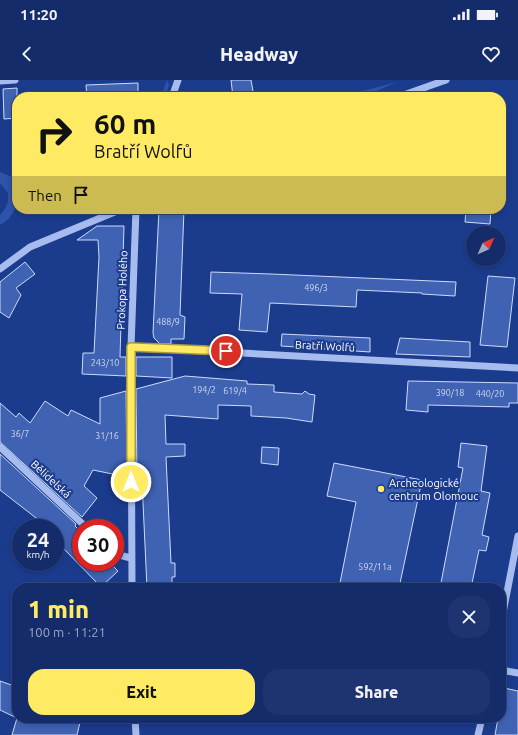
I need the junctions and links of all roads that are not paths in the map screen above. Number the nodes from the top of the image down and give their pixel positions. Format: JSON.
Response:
{"nodes":[{"id":1,"x":15,"y":80,"type":"edge"},
{"id":2,"x":178,"y":80,"type":"edge"},
{"id":3,"x":446,"y":80,"type":"edge"},
{"id":4,"x":0,"y":81,"type":"edge"},
{"id":5,"x":174,"y":92,"type":"edge"},
{"id":6,"x":412,"y":92,"type":"edge"},
{"id":7,"x":110,"y":214,"type":"edge"},
{"id":8,"x":136,"y":214,"type":"edge"},
{"id":9,"x":0,"y":269,"type":"edge"},
{"id":10,"x":131,"y":347,"type":"junction"},
{"id":11,"x":518,"y":368,"type":"edge"},
{"id":12,"x":0,"y":447,"type":"edge"},
{"id":13,"x":77,"y":519,"type":"edge"},
{"id":14,"x":518,"y":536,"type":"edge"},
{"id":15,"x":124,"y":556,"type":"edge"},
{"id":16,"x":131,"y":558,"type":"junction"},
{"id":17,"x":132,"y":583,"type":"edge"},
{"id":18,"x":506,"y":597,"type":"edge"},
{"id":19,"x":506,"y":671,"type":"edge"},
{"id":20,"x":518,"y":673,"type":"edge"},
{"id":21,"x":135,"y":723,"type":"edge"},
{"id":22,"x":481,"y":723,"type":"edge"},
{"id":23,"x":136,"y":735,"type":"edge"},
{"id":24,"x":478,"y":735,"type":"edge"}],
"edges":[{"from":1,"to":4,"type":"street"},
{"from":2,"to":5,"type":"street"},
{"from":3,"to":6,"type":"street"},
{"from":7,"to":9,"type":"street"},
{"from":8,"to":10,"type":"street","name":"Prokopa Holého"},
{"from":10,"to":11,"type":"street","name":"Bratří Wolfů"},
{"from":10,"to":16,"type":"street","name":"Prokopa Holého"},
{"from":12,"to":13,"type":"street","name":"Bělidelská"},
{"from":14,"to":18,"type":"street"},
{"from":15,"to":16,"type":"street"},
{"from":16,"to":17,"type":"street","name":"Prokopa Holého"},
{"from":19,"to":20,"type":"street"},
{"from":21,"to":23,"type":"street"},
{"from":22,"to":24,"type":"street"}]}
